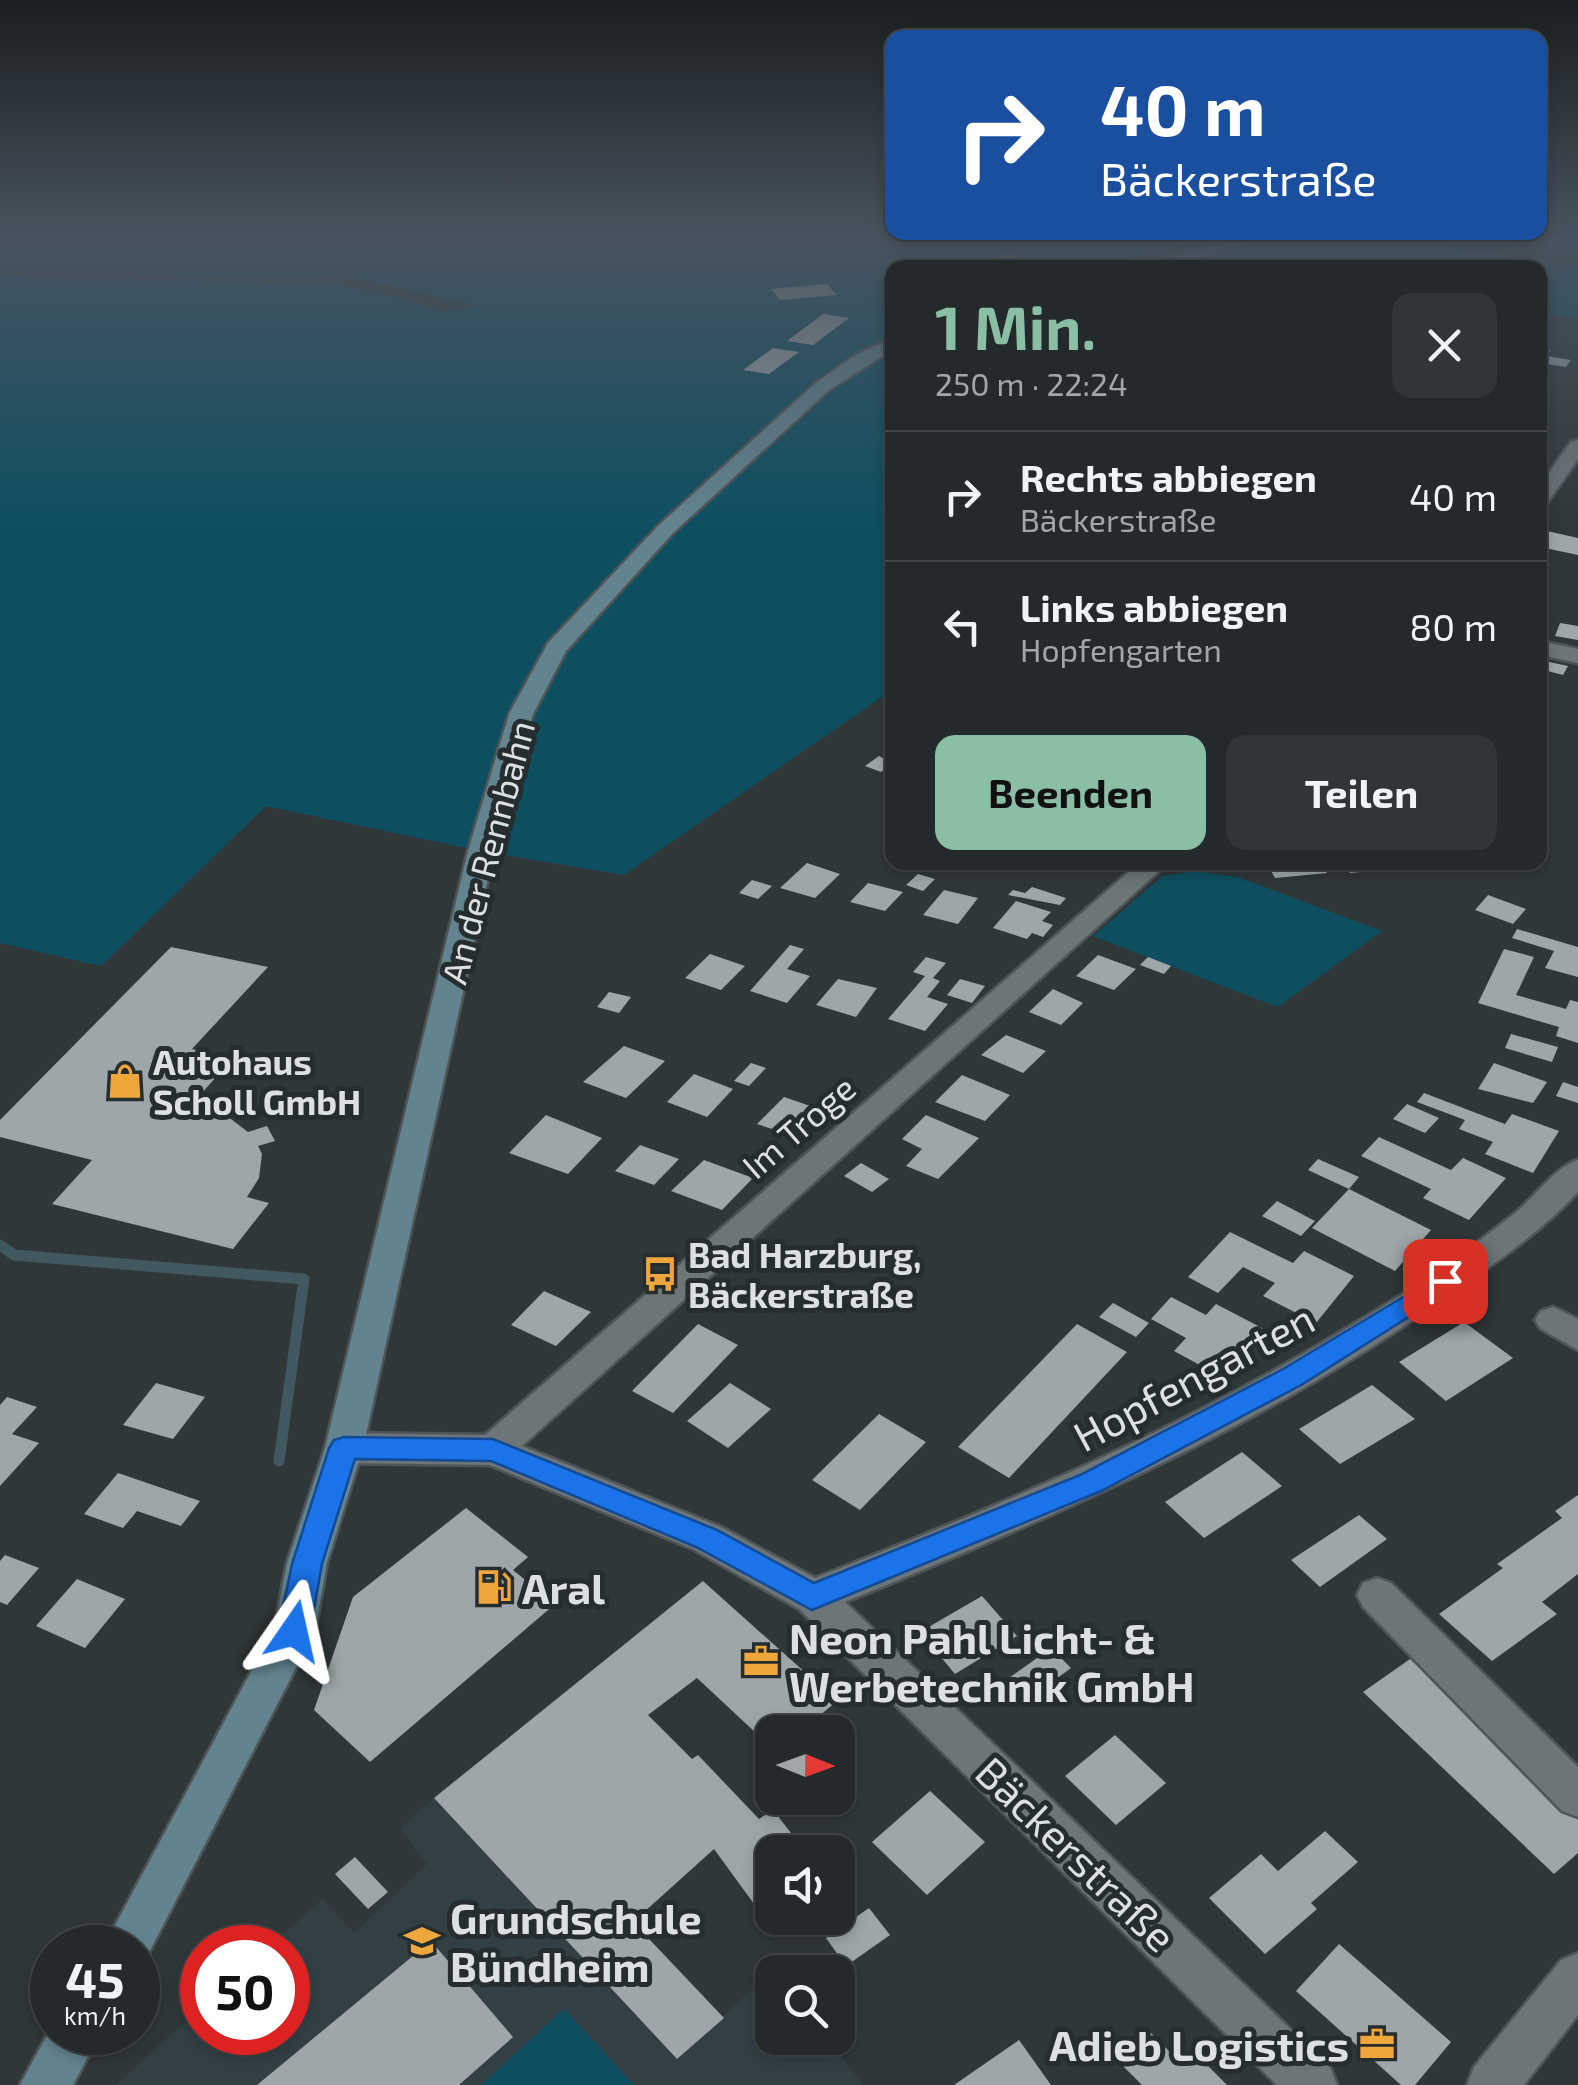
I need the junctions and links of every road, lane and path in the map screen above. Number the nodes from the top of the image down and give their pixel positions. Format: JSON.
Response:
{"nodes":[{"id":1,"x":885,"y":347,"type":"edge"},
{"id":2,"x":1578,"y":446,"type":"edge"},
{"id":3,"x":1547,"y":489,"type":"edge"},
{"id":4,"x":1547,"y":649,"type":"edge"},
{"id":5,"x":1578,"y":656,"type":"edge"},
{"id":6,"x":1147,"y":870,"type":"edge"},
{"id":7,"x":1572,"y":1189,"type":"edge"},
{"id":8,"x":344,"y":1448,"type":"junction"},
{"id":9,"x":493,"y":1450,"type":"junction"},
{"id":10,"x":1377,"y":1595,"type":"dead end"},
{"id":11,"x":812,"y":1597,"type":"junction"},
{"id":12,"x":1578,"y":1798,"type":"edge"},
{"id":13,"x":138,"y":1925,"type":"edge"},
{"id":14,"x":1578,"y":1977,"type":"edge"},
{"id":15,"x":64,"y":2055,"type":"edge"},
{"id":16,"x":45,"y":2085,"type":"edge"},
{"id":17,"x":1312,"y":2085,"type":"edge"},
{"id":18,"x":1492,"y":2085,"type":"edge"}],
"edges":[{"from":1,"to":8,"type":"main road","name":"An der Rennbahn"},
{"from":2,"to":3,"type":"street"},
{"from":4,"to":5,"type":"street"},
{"from":6,"to":9,"type":"street","name":"Im Troge"},
{"from":7,"to":11,"type":"street","name":"Hopfengarten"},
{"from":8,"to":9,"type":"street","name":"Bäckerstraße"},
{"from":8,"to":13,"type":"main road","name":"An der Rennbahn"},
{"from":9,"to":11,"type":"street","name":"Bäckerstraße"},
{"from":10,"to":12,"type":"street"},
{"from":11,"to":17,"type":"street","name":"Bäckerstraße"},
{"from":14,"to":18,"type":"street"},
{"from":15,"to":16,"type":"main road"}]}
